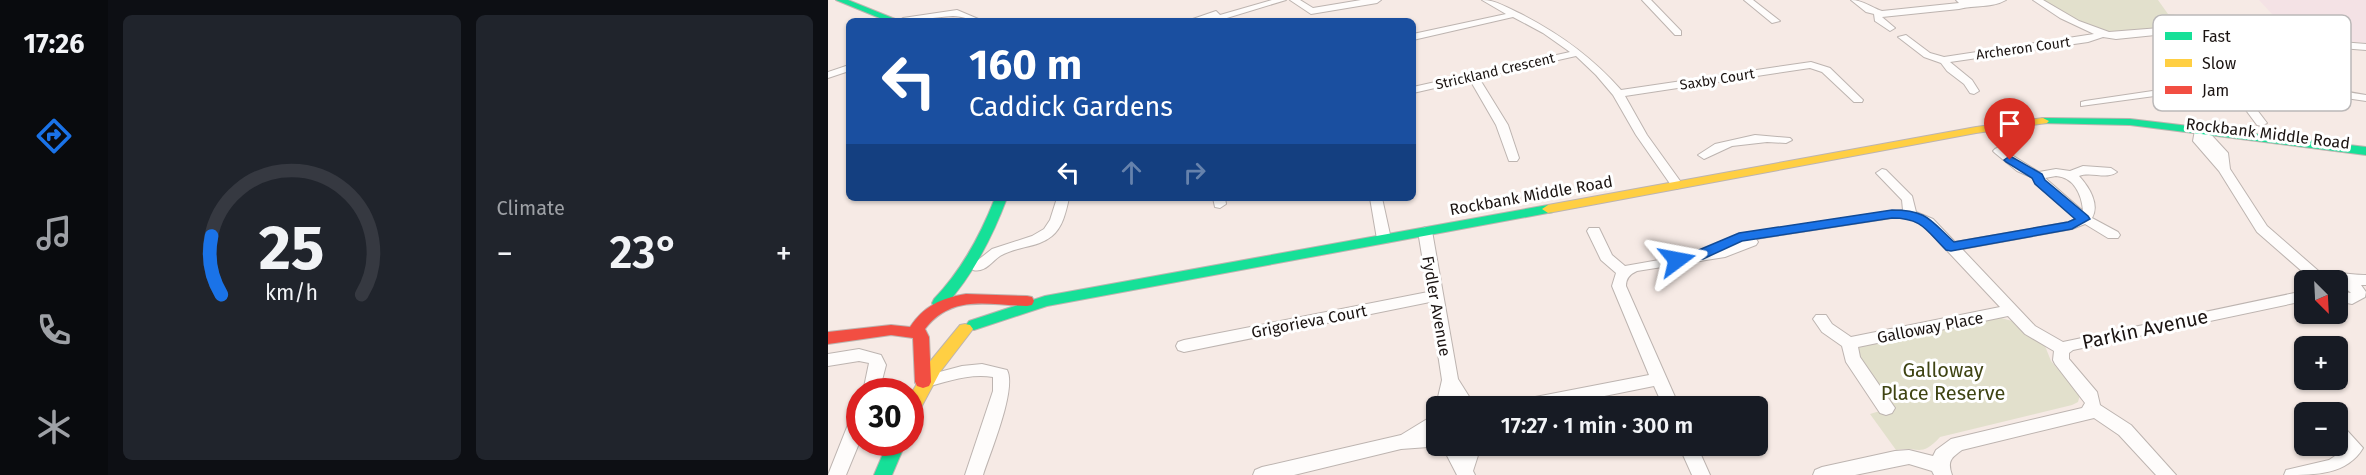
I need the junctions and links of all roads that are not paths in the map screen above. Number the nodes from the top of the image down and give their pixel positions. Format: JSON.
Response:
{"nodes":[{"id":1,"x":840,"y":0,"type":"edge"},
{"id":2,"x":1265,"y":0,"type":"edge"},
{"id":3,"x":1282,"y":0,"type":"edge"},
{"id":4,"x":1294,"y":0,"type":"edge"},
{"id":5,"x":1377,"y":0,"type":"edge"},
{"id":6,"x":1488,"y":0,"type":"edge"},
{"id":7,"x":1646,"y":0,"type":"edge"},
{"id":8,"x":1748,"y":0,"type":"edge"},
{"id":9,"x":1855,"y":0,"type":"edge"},
{"id":10,"x":2000,"y":0,"type":"edge"},
{"id":11,"x":2039,"y":0,"type":"edge"},
{"id":12,"x":1964,"y":1,"type":"edge"},
{"id":13,"x":1878,"y":13,"type":"junction"},
{"id":14,"x":1512,"y":15,"type":"junction"},
{"id":15,"x":1311,"y":16,"type":"edge"},
{"id":16,"x":887,"y":18,"type":"edge"},
{"id":17,"x":923,"y":18,"type":"edge"},
{"id":18,"x":970,"y":18,"type":"edge"},
{"id":19,"x":1202,"y":18,"type":"edge"},
{"id":20,"x":1218,"y":18,"type":"edge"},
{"id":21,"x":1775,"y":21,"type":"dead end"},
{"id":22,"x":1890,"y":28,"type":"dead end"},
{"id":23,"x":2153,"y":32,"type":"edge"},
{"id":24,"x":1678,"y":33,"type":"dead end"},
{"id":25,"x":2102,"y":34,"type":"junction"},
{"id":26,"x":1416,"y":36,"type":"edge"},
{"id":27,"x":1903,"y":37,"type":"dead end"},
{"id":28,"x":2351,"y":46,"type":"edge"},
{"id":29,"x":2366,"y":47,"type":"edge"},
{"id":30,"x":1578,"y":53,"type":"junction"},
{"id":31,"x":1945,"y":61,"type":"junction"},
{"id":32,"x":846,"y":69,"type":"edge"},
{"id":33,"x":828,"y":75,"type":"edge"},
{"id":34,"x":1473,"y":76,"type":"junction"},
{"id":35,"x":1416,"y":89,"type":"edge"},
{"id":36,"x":1974,"y":91,"type":"dead end"},
{"id":37,"x":1618,"y":94,"type":"junction"},
{"id":38,"x":2153,"y":96,"type":"edge"},
{"id":39,"x":2351,"y":96,"type":"edge"},
{"id":40,"x":2366,"y":98,"type":"edge"},
{"id":41,"x":1858,"y":100,"type":"dead end"},
{"id":42,"x":2085,"y":104,"type":"dead end"},
{"id":43,"x":2252,"y":111,"type":"edge"},
{"id":44,"x":2261,"y":123,"type":"dead end"},
{"id":45,"x":2200,"y":136,"type":"junction"},
{"id":46,"x":1786,"y":140,"type":"dead end"},
{"id":47,"x":2215,"y":143,"type":"junction"},
{"id":48,"x":2366,"y":151,"type":"edge"},
{"id":49,"x":1999,"y":152,"type":"dead end"},
{"id":50,"x":1704,"y":155,"type":"dead end"},
{"id":51,"x":1513,"y":158,"type":"dead end"},
{"id":52,"x":2366,"y":162,"type":"edge"},
{"id":53,"x":2224,"y":169,"type":"junction"},
{"id":54,"x":2111,"y":172,"type":"dead end"},
{"id":55,"x":1882,"y":173,"type":"dead end"},
{"id":56,"x":2072,"y":175,"type":"junction"},
{"id":57,"x":2038,"y":176,"type":"junction"},
{"id":58,"x":1677,"y":185,"type":"junction"},
{"id":59,"x":999,"y":201,"type":"edge"},
{"id":60,"x":1062,"y":201,"type":"edge"},
{"id":61,"x":1377,"y":201,"type":"edge"},
{"id":62,"x":1910,"y":214,"type":"junction"},
{"id":63,"x":2084,"y":219,"type":"junction"},
{"id":64,"x":1425,"y":231,"type":"junction"},
{"id":65,"x":1594,"y":231,"type":"dead end"},
{"id":66,"x":2113,"y":235,"type":"dead end"},
{"id":67,"x":1384,"y":238,"type":"junction"},
{"id":68,"x":1951,"y":247,"type":"junction"},
{"id":69,"x":1623,"y":272,"type":"junction"},
{"id":70,"x":980,"y":280,"type":"junction"},
{"id":71,"x":2349,"y":289,"type":"edge"},
{"id":72,"x":1435,"y":296,"type":"junction"},
{"id":73,"x":2294,"y":297,"type":"edge"},
{"id":74,"x":1045,"y":301,"type":"junction"},
{"id":75,"x":932,"y":309,"type":"junction"},
{"id":76,"x":2011,"y":310,"type":"junction"},
{"id":77,"x":1821,"y":319,"type":"dead end"},
{"id":78,"x":969,"y":327,"type":"junction"},
{"id":79,"x":846,"y":335,"type":"junction"},
{"id":80,"x":919,"y":335,"type":"junction"},
{"id":81,"x":828,"y":338,"type":"edge"},
{"id":82,"x":1849,"y":343,"type":"junction"},
{"id":83,"x":1184,"y":346,"type":"dead end"},
{"id":84,"x":2063,"y":349,"type":"junction"},
{"id":85,"x":828,"y":360,"type":"edge"},
{"id":86,"x":875,"y":378,"type":"edge"},
{"id":87,"x":923,"y":378,"type":"edge"},
{"id":88,"x":1450,"y":380,"type":"junction"},
{"id":89,"x":1659,"y":380,"type":"junction"},
{"id":90,"x":924,"y":381,"type":"edge"},
{"id":91,"x":924,"y":382,"type":"edge"},
{"id":92,"x":1446,"y":396,"type":"edge"},
{"id":93,"x":1460,"y":396,"type":"edge"},
{"id":94,"x":1577,"y":396,"type":"edge"},
{"id":95,"x":1666,"y":396,"type":"edge"},
{"id":96,"x":1886,"y":408,"type":"dead end"},
{"id":97,"x":2092,"y":408,"type":"junction"},
{"id":98,"x":1426,"y":427,"type":"edge"},
{"id":99,"x":1426,"y":441,"type":"edge"},
{"id":100,"x":1401,"y":442,"type":"junction"},
{"id":101,"x":2360,"y":449,"type":"edge"},
{"id":102,"x":846,"y":452,"type":"edge"},
{"id":103,"x":891,"y":456,"type":"edge"},
{"id":104,"x":1457,"y":456,"type":"edge"},
{"id":105,"x":1470,"y":456,"type":"edge"},
{"id":106,"x":1692,"y":456,"type":"edge"},
{"id":107,"x":1941,"y":470,"type":"edge"},
{"id":108,"x":1466,"y":472,"type":"edge"},
{"id":109,"x":837,"y":475,"type":"edge"},
{"id":110,"x":883,"y":475,"type":"edge"},
{"id":111,"x":974,"y":475,"type":"edge"},
{"id":112,"x":1262,"y":475,"type":"edge"},
{"id":113,"x":1701,"y":475,"type":"edge"},
{"id":114,"x":1822,"y":475,"type":"edge"},
{"id":115,"x":2167,"y":475,"type":"edge"},
{"id":116,"x":2293,"y":475,"type":"edge"}],
"edges":[{"from":1,"to":16,"type":"street"},
{"from":2,"to":19,"type":"street"},
{"from":3,"to":20,"type":"street"},
{"from":4,"to":15,"type":"street"},
{"from":5,"to":15,"type":"street"},
{"from":6,"to":14,"type":"street"},
{"from":7,"to":24,"type":"street"},
{"from":8,"to":21,"type":"street"},
{"from":9,"to":13,"type":"street"},
{"from":10,"to":12,"type":"street"},
{"from":11,"to":25,"type":"street"},
{"from":12,"to":13,"type":"street"},
{"from":13,"to":22,"type":"street"},
{"from":14,"to":26,"type":"street"},
{"from":14,"to":30,"type":"street"},
{"from":17,"to":18,"type":"street"},
{"from":23,"to":25,"type":"street"},
{"from":25,"to":31,"type":"street","name":"Archeron Court"},
{"from":27,"to":31,"type":"street","name":"Archeron Court"},
{"from":28,"to":29,"type":"street"},
{"from":30,"to":34,"type":"street","name":"Strickland Crescent"},
{"from":30,"to":37,"type":"street"},
{"from":31,"to":36,"type":"street","name":"Archeron Court"},
{"from":32,"to":33,"type":"street"},
{"from":34,"to":35,"type":"street","name":"Strickland Crescent"},
{"from":34,"to":51,"type":"street"},
{"from":37,"to":41,"type":"street","name":"Saxby Court"},
{"from":37,"to":58,"type":"street"},
{"from":38,"to":42,"type":"street"},
{"from":39,"to":40,"type":"street"},
{"from":43,"to":44,"type":"street"},
{"from":45,"to":47,"type":"street","name":"Rockbank Middle Road"},
{"from":45,"to":48,"type":"street","name":"Rockbank Middle Road"},
{"from":45,"to":53,"type":"street"},
{"from":45,"to":58,"type":"street","name":"Rockbank Middle Road"},
{"from":46,"to":50,"type":"street"},
{"from":47,"to":52,"type":"street","name":"Rockbank Middle Road"},
{"from":47,"to":53,"type":"street"},
{"from":49,"to":57,"type":"street"},
{"from":53,"to":71,"type":"street"},
{"from":54,"to":56,"type":"street"},
{"from":55,"to":62,"type":"street"},
{"from":56,"to":57,"type":"street"},
{"from":56,"to":63,"type":"street"},
{"from":57,"to":63,"type":"street"},
{"from":58,"to":64,"type":"street","name":"Rockbank Middle Road"},
{"from":59,"to":70,"type":"street"},
{"from":60,"to":70,"type":"street"},
{"from":61,"to":67,"type":"street"},
{"from":62,"to":68,"type":"street"},
{"from":62,"to":69,"type":"street"},
{"from":63,"to":66,"type":"street"},
{"from":63,"to":68,"type":"street"},
{"from":64,"to":67,"type":"street","name":"Rockbank Middle Road"},
{"from":64,"to":72,"type":"street","name":"Fydler Avenue"},
{"from":65,"to":69,"type":"street"},
{"from":67,"to":74,"type":"street","name":"Rockbank Middle Road"},
{"from":68,"to":76,"type":"street"},
{"from":69,"to":89,"type":"street"},
{"from":70,"to":74,"type":"street","name":"Rockbank Middle Road"},
{"from":70,"to":75,"type":"street"},
{"from":70,"to":75,"type":"street","name":"Rockbank Middle Road"},
{"from":70,"to":78,"type":"street"},
{"from":72,"to":83,"type":"street","name":"Grigorieva Court"},
{"from":72,"to":88,"type":"street","name":"Fydler Avenue"},
{"from":73,"to":84,"type":"street","name":"Parkin Avenue"},
{"from":74,"to":78,"type":"street","name":"Rockbank Middle Road"},
{"from":75,"to":79,"type":"street"},
{"from":75,"to":80,"type":"street"},
{"from":76,"to":82,"type":"street","name":"Galloway Place"},
{"from":76,"to":84,"type":"street"},
{"from":77,"to":82,"type":"street"},
{"from":78,"to":80,"type":"street","name":"Rockbank Middle Road"},
{"from":78,"to":90,"type":"street"},
{"from":79,"to":80,"type":"street"},
{"from":79,"to":81,"type":"street"},
{"from":80,"to":87,"type":"street"},
{"from":82,"to":96,"type":"street"},
{"from":84,"to":97,"type":"street","name":"Parkin Avenue"},
{"from":85,"to":86,"type":"street"},
{"from":88,"to":92,"type":"street","name":"Fydler Avenue"},
{"from":88,"to":93,"type":"street","name":"Fydler Avenue"},
{"from":89,"to":94,"type":"street"},
{"from":89,"to":95,"type":"street"},
{"from":91,"to":111,"type":"street"},
{"from":97,"to":107,"type":"street"},
{"from":97,"to":115,"type":"street"},
{"from":98,"to":100,"type":"street"},
{"from":99,"to":100,"type":"street"},
{"from":100,"to":112,"type":"street"},
{"from":101,"to":116,"type":"street"},
{"from":102,"to":109,"type":"street"},
{"from":103,"to":110,"type":"street"},
{"from":104,"to":108,"type":"street"},
{"from":105,"to":108,"type":"street"},
{"from":106,"to":113,"type":"street"},
{"from":107,"to":114,"type":"street"}]}
